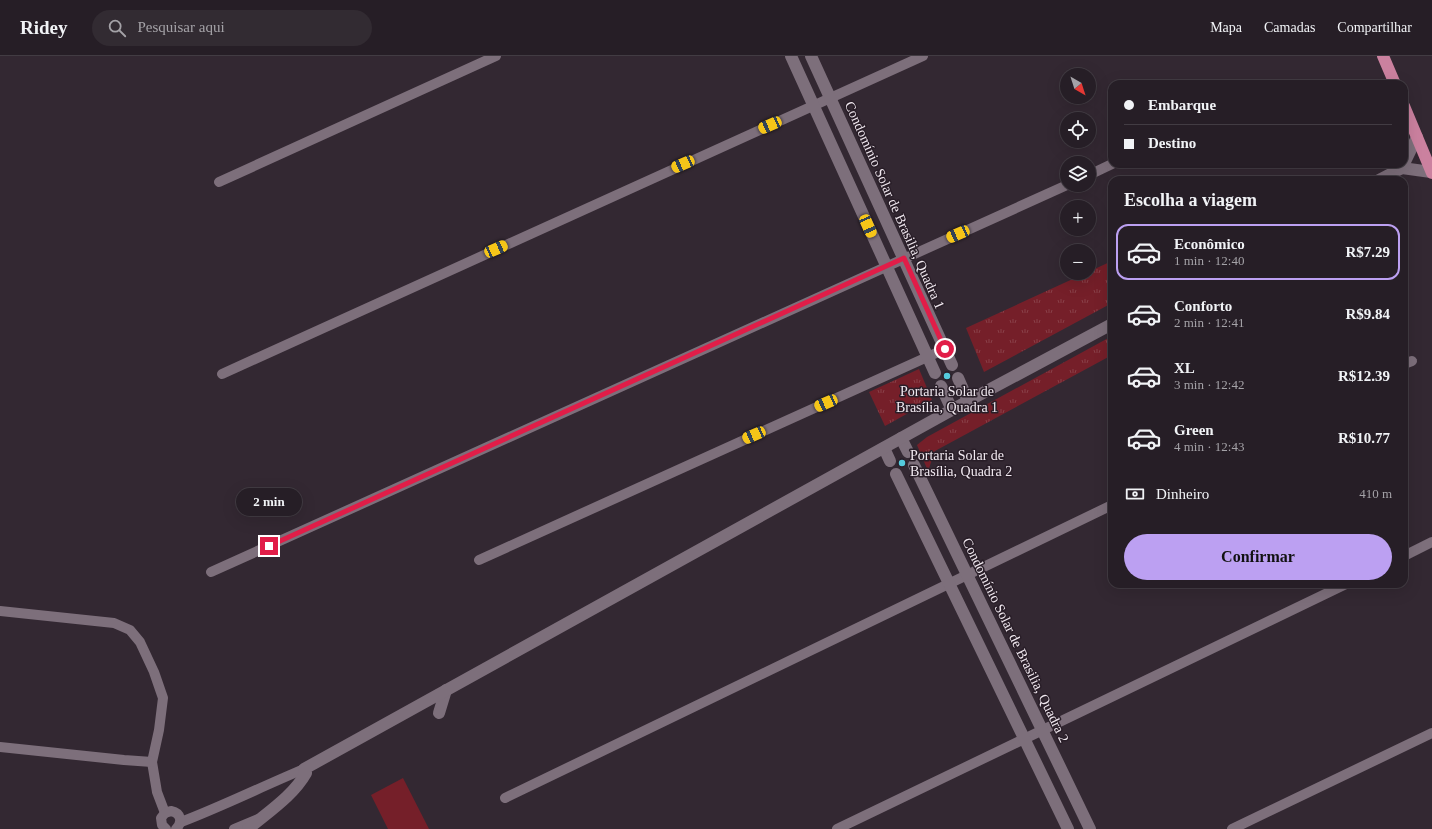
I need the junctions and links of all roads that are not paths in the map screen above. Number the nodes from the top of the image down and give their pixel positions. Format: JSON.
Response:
{"nodes":[{"id":1,"x":496,"y":56,"type":"edge"},
{"id":2,"x":791,"y":56,"type":"edge"},
{"id":3,"x":812,"y":56,"type":"edge"},
{"id":4,"x":922,"y":56,"type":"edge"},
{"id":5,"x":1383,"y":56,"type":"edge"},
{"id":6,"x":1393,"y":80,"type":"edge"},
{"id":7,"x":830,"y":98,"type":"junction"},
{"id":8,"x":813,"y":105,"type":"junction"},
{"id":9,"x":1408,"y":116,"type":"edge"},
{"id":10,"x":1417,"y":137,"type":"junction"},
{"id":11,"x":1408,"y":156,"type":"edge"},
{"id":12,"x":1108,"y":166,"type":"edge"},
{"id":13,"x":1402,"y":168,"type":"joint"},
{"id":14,"x":1096,"y":171,"type":"edge"},
{"id":15,"x":1432,"y":172,"type":"edge"},
{"id":16,"x":1387,"y":176,"type":"edge"},
{"id":17,"x":219,"y":182,"type":"dead end"},
{"id":18,"x":1060,"y":187,"type":"edge"},
{"id":19,"x":904,"y":258,"type":"junction"},
{"id":20,"x":886,"y":266,"type":"junction"},
{"id":21,"x":1108,"y":326,"type":"edge"},
{"id":22,"x":945,"y":349,"type":"junction"},
{"id":23,"x":927,"y":357,"type":"junction"},
{"id":24,"x":952,"y":366,"type":"dead end"},
{"id":25,"x":935,"y":373,"type":"dead end"},
{"id":26,"x":222,"y":374,"type":"dead end"},
{"id":27,"x":968,"y":401,"type":"junction"},
{"id":28,"x":952,"y":410,"type":"junction"},
{"id":29,"x":901,"y":438,"type":"junction"},
{"id":30,"x":884,"y":448,"type":"junction"},
{"id":31,"x":908,"y":452,"type":"dead end"},
{"id":32,"x":890,"y":461,"type":"dead end"},
{"id":33,"x":1108,"y":507,"type":"edge"},
{"id":34,"x":1432,"y":542,"type":"edge"},
{"id":35,"x":1408,"y":554,"type":"edge"},
{"id":36,"x":479,"y":560,"type":"dead end"},
{"id":37,"x":211,"y":572,"type":"dead end"},
{"id":38,"x":968,"y":575,"type":"junction"},
{"id":39,"x":950,"y":584,"type":"junction"},
{"id":40,"x":1338,"y":588,"type":"edge"},
{"id":41,"x":0,"y":611,"type":"edge"},
{"id":42,"x":446,"y":690,"type":"junction"},
{"id":43,"x":439,"y":713,"type":"dead end"},
{"id":44,"x":1042,"y":730,"type":"junction"},
{"id":45,"x":1432,"y":733,"type":"edge"},
{"id":46,"x":1025,"y":739,"type":"junction"},
{"id":47,"x":0,"y":747,"type":"edge"},
{"id":48,"x":152,"y":762,"type":"junction"},
{"id":49,"x":304,"y":769,"type":"junction"},
{"id":50,"x":505,"y":798,"type":"dead end"},
{"id":51,"x":165,"y":813,"type":"junction"},
{"id":52,"x":262,"y":817,"type":"junction"},
{"id":53,"x":178,"y":825,"type":"edge"},
{"id":54,"x":166,"y":829,"type":"edge"},
{"id":55,"x":234,"y":829,"type":"edge"},
{"id":56,"x":248,"y":829,"type":"edge"},
{"id":57,"x":837,"y":829,"type":"edge"},
{"id":58,"x":1068,"y":829,"type":"edge"},
{"id":59,"x":1090,"y":829,"type":"edge"},
{"id":60,"x":1232,"y":829,"type":"edge"}],
"edges":[{"from":1,"to":17,"type":"street"},
{"from":2,"to":8,"type":"street"},
{"from":3,"to":7,"type":"street","name":"Condomínio Solar de Brasilia, Quadra 1"},
{"from":4,"to":7,"type":"street"},
{"from":5,"to":6,"type":"highway"},
{"from":7,"to":8,"type":"street"},
{"from":7,"to":19,"type":"street","name":"Condomínio Solar de Brasilia, Quadra 1"},
{"from":8,"to":20,"type":"street"},
{"from":8,"to":26,"type":"street"},
{"from":9,"to":10,"type":"highway"},
{"from":10,"to":11,"type":"street"},
{"from":10,"to":15,"type":"highway"},
{"from":12,"to":14,"type":"street"},
{"from":13,"to":15,"type":"street"},
{"from":13,"to":16,"type":"street"},
{"from":18,"to":19,"type":"street"},
{"from":19,"to":20,"type":"street"},
{"from":19,"to":22,"type":"street","name":"Condomínio Solar de Brasilia, Quadra 1"},
{"from":20,"to":23,"type":"street"},
{"from":20,"to":37,"type":"street"},
{"from":21,"to":27,"type":"street"},
{"from":22,"to":23,"type":"street"},
{"from":22,"to":24,"type":"street","name":"Condomínio Solar de Brasilia, Quadra 1"},
{"from":23,"to":25,"type":"street"},
{"from":23,"to":36,"type":"street"},
{"from":27,"to":28,"type":"street"},
{"from":27,"to":28,"type":"street"},
{"from":28,"to":29,"type":"street"},
{"from":29,"to":30,"type":"street"},
{"from":29,"to":31,"type":"street"},
{"from":30,"to":32,"type":"street"},
{"from":30,"to":42,"type":"street"},
{"from":33,"to":38,"type":"street"},
{"from":34,"to":35,"type":"street"},
{"from":38,"to":39,"type":"street"},
{"from":38,"to":39,"type":"street","name":"Condomínio Solar de Brasilia, Quadra 2"},
{"from":38,"to":44,"type":"street","name":"Condomínio Solar de Brasilia, Quadra 2"},
{"from":39,"to":46,"type":"street"},
{"from":39,"to":50,"type":"street"},
{"from":40,"to":44,"type":"street"},
{"from":41,"to":48,"type":"street"},
{"from":42,"to":43,"type":"street"},
{"from":42,"to":49,"type":"street"},
{"from":44,"to":46,"type":"street"},
{"from":44,"to":59,"type":"street","name":"Condomínio Solar de Brasilia, Quadra 2"},
{"from":45,"to":60,"type":"street"},
{"from":46,"to":57,"type":"street"},
{"from":46,"to":58,"type":"street"},
{"from":47,"to":48,"type":"street"},
{"from":48,"to":51,"type":"street"},
{"from":49,"to":52,"type":"street"},
{"from":49,"to":53,"type":"street"},
{"from":51,"to":53,"type":"street"},
{"from":51,"to":54,"type":"street"},
{"from":52,"to":55,"type":"street"},
{"from":52,"to":56,"type":"street"}]}
